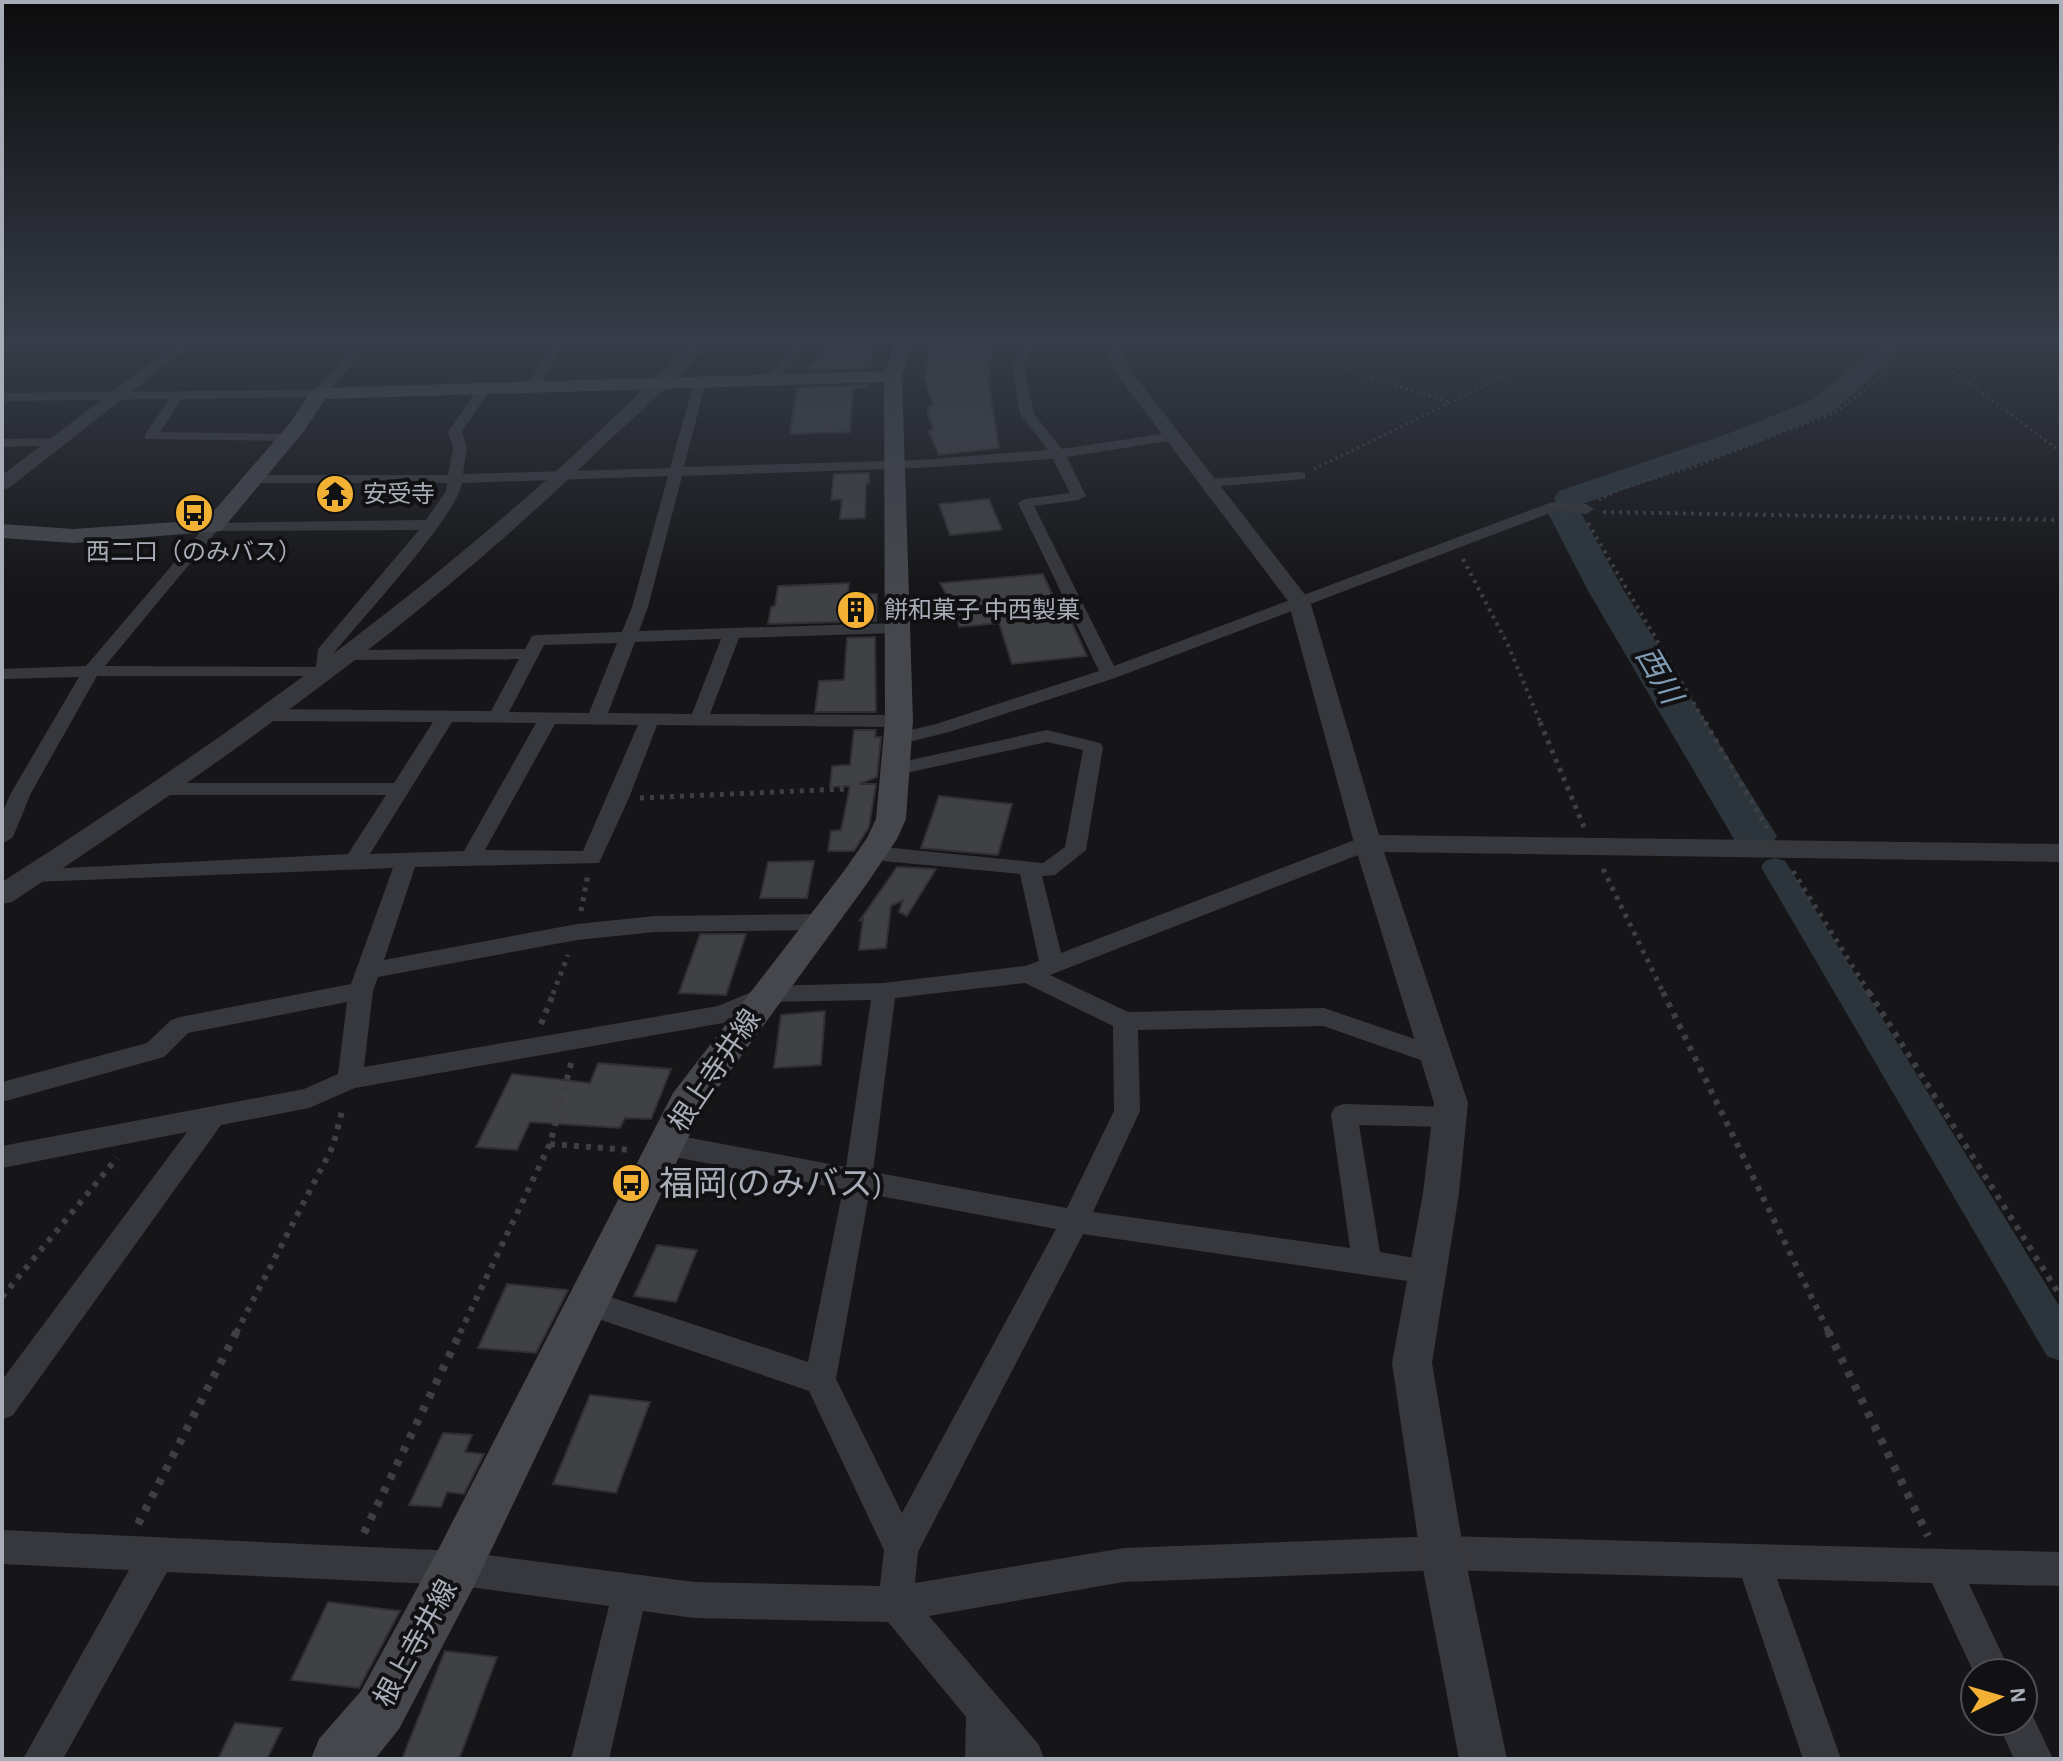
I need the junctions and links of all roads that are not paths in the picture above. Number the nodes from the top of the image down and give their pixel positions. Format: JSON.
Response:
{"nodes":[{"id":1,"x":81,"y":424,"type":"edge"},
{"id":2,"x":159,"y":424,"type":"edge"},
{"id":3,"x":298,"y":424,"type":"edge"},
{"id":4,"x":460,"y":424,"type":"edge"},
{"id":5,"x":615,"y":424,"type":"edge"},
{"id":6,"x":690,"y":424,"type":"edge"},
{"id":7,"x":894,"y":424,"type":"edge"},
{"id":8,"x":1035,"y":424,"type":"edge"},
{"id":9,"x":1165,"y":424,"type":"edge"},
{"id":10,"x":1174,"y":436,"type":"junction"},
{"id":11,"x":289,"y":437,"type":"junction"},
{"id":12,"x":58,"y":442,"type":"junction"},
{"id":13,"x":2,"y":443,"type":"edge"},
{"id":14,"x":1058,"y":454,"type":"junction"},
{"id":15,"x":892,"y":463,"type":"junction"},
{"id":16,"x":678,"y":471,"type":"junction"},
{"id":17,"x":563,"y":474,"type":"junction"},
{"id":18,"x":1300,"y":476,"type":"road end"},
{"id":19,"x":252,"y":479,"type":"junction"},
{"id":20,"x":455,"y":479,"type":"junction"},
{"id":21,"x":1211,"y":483,"type":"junction"},
{"id":22,"x":2,"y":484,"type":"edge"},
{"id":23,"x":1586,"y":509,"type":"road end"},
{"id":24,"x":431,"y":525,"type":"junction"},
{"id":25,"x":213,"y":526,"type":"junction"},
{"id":26,"x":2,"y":531,"type":"edge"},
{"id":27,"x":1299,"y":601,"type":"junction"},
{"id":28,"x":896,"y":628,"type":"junction"},
{"id":29,"x":732,"y":633,"type":"junction"},
{"id":30,"x":630,"y":637,"type":"junction"},
{"id":31,"x":532,"y":654,"type":"junction"},
{"id":32,"x":346,"y":655,"type":"junction"},
{"id":33,"x":91,"y":671,"type":"junction"},
{"id":34,"x":326,"y":672,"type":"junction"},
{"id":35,"x":2,"y":674,"type":"edge"},
{"id":36,"x":1109,"y":674,"type":"junction"},
{"id":37,"x":267,"y":715,"type":"junction"},
{"id":38,"x":447,"y":715,"type":"junction"},
{"id":39,"x":550,"y":716,"type":"junction"},
{"id":40,"x":497,"y":717,"type":"junction"},
{"id":41,"x":596,"y":720,"type":"junction"},
{"id":42,"x":649,"y":721,"type":"junction"},
{"id":43,"x":698,"y":722,"type":"junction"},
{"id":44,"x":897,"y":754,"type":"junction"},
{"id":45,"x":163,"y":789,"type":"junction"},
{"id":46,"x":400,"y":789,"type":"junction"},
{"id":47,"x":12,"y":795,"type":"edge"},
{"id":48,"x":2,"y":837,"type":"edge"},
{"id":49,"x":1368,"y":843,"type":"junction"},
{"id":50,"x":873,"y":853,"type":"junction"},
{"id":51,"x":2061,"y":853,"type":"edge"},
{"id":52,"x":471,"y":857,"type":"junction"},
{"id":53,"x":355,"y":861,"type":"junction"},
{"id":54,"x":406,"y":861,"type":"junction"},
{"id":55,"x":1029,"y":868,"type":"junction"},
{"id":56,"x":33,"y":875,"type":"junction"},
{"id":57,"x":2,"y":895,"type":"edge"},
{"id":58,"x":821,"y":922,"type":"junction"},
{"id":59,"x":1040,"y":970,"type":"junction"},
{"id":60,"x":366,"y":981,"type":"junction"},
{"id":61,"x":884,"y":991,"type":"junction"},
{"id":62,"x":766,"y":994,"type":"junction"},
{"id":63,"x":1125,"y":1021,"type":"junction"},
{"id":64,"x":1438,"y":1057,"type":"junction"},
{"id":65,"x":350,"y":1079,"type":"junction"},
{"id":66,"x":2,"y":1092,"type":"edge"},
{"id":67,"x":213,"y":1116,"type":"junction"},
{"id":68,"x":1450,"y":1117,"type":"junction"},
{"id":69,"x":662,"y":1148,"type":"junction"},
{"id":70,"x":2,"y":1157,"type":"edge"},
{"id":71,"x":858,"y":1181,"type":"junction"},
{"id":72,"x":1075,"y":1221,"type":"junction"},
{"id":73,"x":1367,"y":1262,"type":"junction"},
{"id":74,"x":1428,"y":1271,"type":"junction"},
{"id":75,"x":586,"y":1302,"type":"junction"},
{"id":76,"x":820,"y":1380,"type":"junction"},
{"id":77,"x":2,"y":1405,"type":"edge"},
{"id":78,"x":2,"y":1547,"type":"edge"},
{"id":79,"x":901,"y":1549,"type":"junction"},
{"id":80,"x":141,"y":1552,"type":"junction"},
{"id":81,"x":1442,"y":1553,"type":"junction"},
{"id":82,"x":1754,"y":1562,"type":"junction"},
{"id":83,"x":456,"y":1568,"type":"junction"},
{"id":84,"x":1943,"y":1568,"type":"junction"},
{"id":85,"x":2061,"y":1569,"type":"edge"},
{"id":86,"x":630,"y":1591,"type":"junction"},
{"id":87,"x":896,"y":1604,"type":"junction"},
{"id":88,"x":1985,"y":1657,"type":"edge"},
{"id":89,"x":985,"y":1711,"type":"junction"},
{"id":90,"x":2024,"y":1737,"type":"edge"},
{"id":91,"x":345,"y":1754,"type":"edge"},
{"id":92,"x":42,"y":1759,"type":"edge"},
{"id":93,"x":590,"y":1759,"type":"edge"},
{"id":94,"x":984,"y":1759,"type":"edge"},
{"id":95,"x":1025,"y":1759,"type":"edge"},
{"id":96,"x":1483,"y":1759,"type":"edge"},
{"id":97,"x":1822,"y":1759,"type":"edge"},
{"id":98,"x":2034,"y":1759,"type":"edge"}],
"edges":[{"from":1,"to":12,"type":"street"},
{"from":2,"to":11,"type":"street"},
{"from":3,"to":11,"type":"main road"},
{"from":4,"to":20,"type":"street"},
{"from":5,"to":17,"type":"street"},
{"from":6,"to":16,"type":"street"},
{"from":7,"to":15,"type":"main road","name":"根上寺井線"},
{"from":8,"to":14,"type":"street"},
{"from":9,"to":10,"type":"street"},
{"from":10,"to":14,"type":"street"},
{"from":10,"to":21,"type":"street"},
{"from":11,"to":19,"type":"main road"},
{"from":12,"to":13,"type":"street"},
{"from":12,"to":22,"type":"street"},
{"from":14,"to":15,"type":"street"},
{"from":14,"to":36,"type":"street"},
{"from":15,"to":16,"type":"street"},
{"from":15,"to":28,"type":"main road","name":"根上寺井線"},
{"from":16,"to":17,"type":"street"},
{"from":16,"to":30,"type":"street"},
{"from":17,"to":20,"type":"street"},
{"from":17,"to":32,"type":"street"},
{"from":18,"to":21,"type":"street"},
{"from":19,"to":20,"type":"street"},
{"from":19,"to":25,"type":"main road"},
{"from":20,"to":24,"type":"street"},
{"from":21,"to":27,"type":"street"},
{"from":23,"to":27,"type":"street"},
{"from":24,"to":25,"type":"street"},
{"from":24,"to":34,"type":"street"},
{"from":25,"to":26,"type":"main road"},
{"from":25,"to":33,"type":"street"},
{"from":27,"to":36,"type":"street"},
{"from":27,"to":49,"type":"street"},
{"from":28,"to":29,"type":"street"},
{"from":28,"to":44,"type":"main road","name":"根上寺井線"},
{"from":29,"to":30,"type":"street"},
{"from":29,"to":43,"type":"street"},
{"from":30,"to":31,"type":"street"},
{"from":30,"to":41,"type":"street"},
{"from":31,"to":32,"type":"street"},
{"from":31,"to":40,"type":"street"},
{"from":32,"to":34,"type":"street"},
{"from":33,"to":34,"type":"street"},
{"from":33,"to":35,"type":"street"},
{"from":33,"to":47,"type":"street"},
{"from":34,"to":37,"type":"street"},
{"from":36,"to":44,"type":"street"},
{"from":37,"to":38,"type":"street"},
{"from":37,"to":45,"type":"street"},
{"from":38,"to":40,"type":"street"},
{"from":38,"to":46,"type":"street"},
{"from":39,"to":40,"type":"street"},
{"from":39,"to":41,"type":"street"},
{"from":39,"to":52,"type":"street"},
{"from":41,"to":42,"type":"street"},
{"from":42,"to":43,"type":"street"},
{"from":42,"to":52,"type":"street"},
{"from":43,"to":44,"type":"street"},
{"from":44,"to":50,"type":"main road","name":"根上寺井線"},
{"from":44,"to":55,"type":"street"},
{"from":45,"to":46,"type":"street"},
{"from":45,"to":56,"type":"street"},
{"from":46,"to":53,"type":"street"},
{"from":47,"to":48,"type":"street"},
{"from":49,"to":51,"type":"street"},
{"from":49,"to":59,"type":"street"},
{"from":49,"to":64,"type":"street"},
{"from":50,"to":55,"type":"street"},
{"from":50,"to":58,"type":"main road","name":"根上寺井線"},
{"from":52,"to":54,"type":"street"},
{"from":53,"to":54,"type":"street"},
{"from":53,"to":56,"type":"street"},
{"from":54,"to":60,"type":"street"},
{"from":55,"to":59,"type":"street"},
{"from":56,"to":57,"type":"street"},
{"from":58,"to":60,"type":"street"},
{"from":58,"to":62,"type":"main road","name":"根上寺井線"},
{"from":59,"to":61,"type":"street"},
{"from":59,"to":63,"type":"street"},
{"from":60,"to":65,"type":"street"},
{"from":60,"to":66,"type":"street"},
{"from":61,"to":62,"type":"street"},
{"from":61,"to":71,"type":"street"},
{"from":62,"to":65,"type":"street"},
{"from":62,"to":69,"type":"main road","name":"根上寺井線"},
{"from":63,"to":64,"type":"street"},
{"from":63,"to":72,"type":"street"},
{"from":64,"to":68,"type":"street"},
{"from":65,"to":67,"type":"street"},
{"from":67,"to":70,"type":"street"},
{"from":67,"to":77,"type":"street"},
{"from":68,"to":73,"type":"street"},
{"from":68,"to":74,"type":"street"},
{"from":69,"to":71,"type":"street"},
{"from":69,"to":75,"type":"main road","name":"根上寺井線"},
{"from":71,"to":72,"type":"street"},
{"from":71,"to":76,"type":"street"},
{"from":72,"to":73,"type":"street"},
{"from":72,"to":79,"type":"street"},
{"from":73,"to":74,"type":"street"},
{"from":74,"to":81,"type":"street"},
{"from":75,"to":76,"type":"street"},
{"from":75,"to":83,"type":"main road","name":"根上寺井線"},
{"from":76,"to":79,"type":"street"},
{"from":78,"to":80,"type":"street"},
{"from":79,"to":87,"type":"street"},
{"from":80,"to":83,"type":"street"},
{"from":80,"to":92,"type":"street"},
{"from":81,"to":82,"type":"street"},
{"from":81,"to":87,"type":"street"},
{"from":81,"to":96,"type":"street"},
{"from":82,"to":84,"type":"street"},
{"from":82,"to":97,"type":"street"},
{"from":83,"to":86,"type":"street"},
{"from":83,"to":91,"type":"main road","name":"根上寺井線"},
{"from":84,"to":85,"type":"street"},
{"from":84,"to":88,"type":"street"},
{"from":86,"to":87,"type":"street"},
{"from":86,"to":93,"type":"street"},
{"from":87,"to":89,"type":"street"},
{"from":89,"to":94,"type":"street"},
{"from":89,"to":95,"type":"street"},
{"from":90,"to":98,"type":"street"}]}
